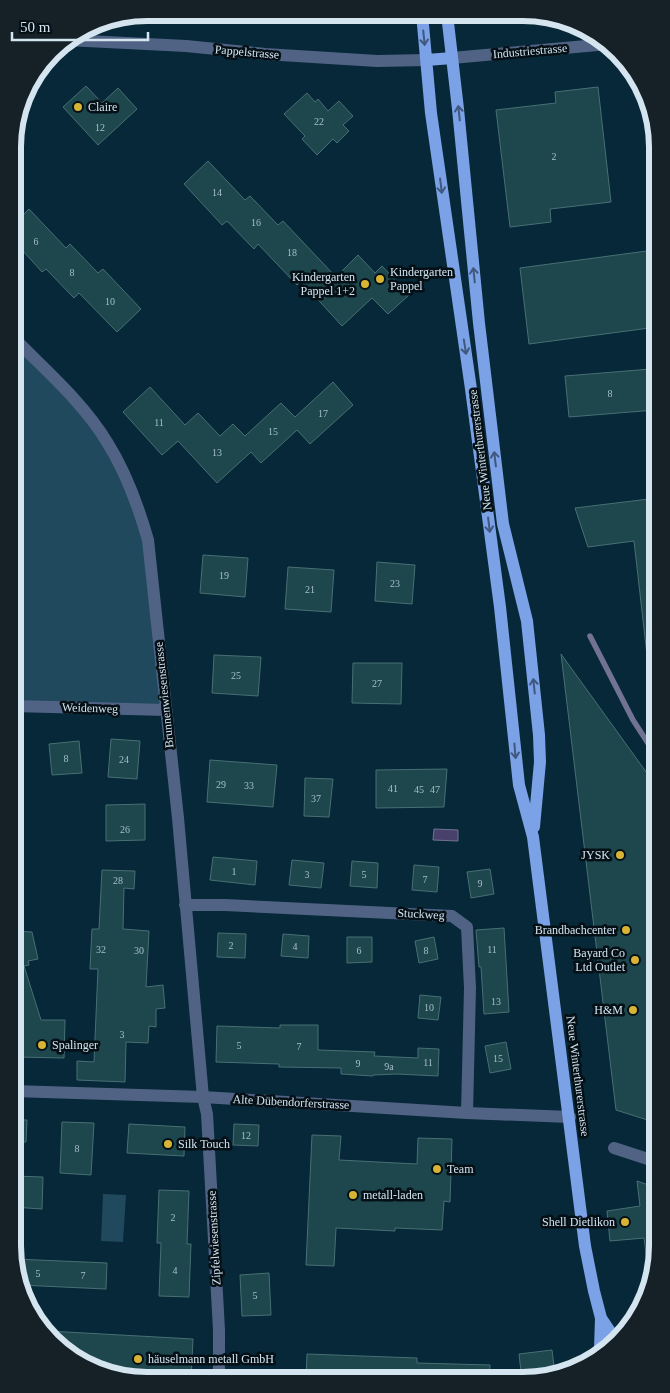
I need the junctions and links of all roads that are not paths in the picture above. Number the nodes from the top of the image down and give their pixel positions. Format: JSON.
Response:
{"nodes":[{"id":1,"x":423,"y":21,"type":"edge"},
{"id":2,"x":448,"y":21,"type":"edge"},
{"id":3,"x":79,"y":41,"type":"edge"},
{"id":4,"x":597,"y":45,"type":"edge"},
{"id":5,"x":452,"y":58,"type":"junction"},
{"id":6,"x":427,"y":60,"type":"junction"},
{"id":7,"x":22,"y":345,"type":"edge"},
{"id":8,"x":21,"y":706,"type":"edge"},
{"id":9,"x":166,"y":710,"type":"junction"},
{"id":10,"x":533,"y":837,"type":"junction"},
{"id":11,"x":185,"y":905,"type":"junction"},
{"id":12,"x":21,"y":1091,"type":"edge"},
{"id":13,"x":203,"y":1097,"type":"junction"},
{"id":14,"x":467,"y":1112,"type":"junction"},
{"id":15,"x":570,"y":1117,"type":"junction"},
{"id":16,"x":614,"y":1148,"type":"dead end"},
{"id":17,"x":648,"y":1159,"type":"edge"},
{"id":18,"x":601,"y":1318,"type":"junction"},
{"id":19,"x":612,"y":1335,"type":"edge"},
{"id":20,"x":600,"y":1346,"type":"edge"},
{"id":21,"x":219,"y":1372,"type":"edge"}],
"edges":[{"from":1,"to":6,"type":"main road","name":"Neue Winterthurerstrasse","one_way":true},
{"from":2,"to":5,"type":"main road","name":"Neue Winterthurerstrasse"},
{"from":3,"to":6,"type":"street","name":"Pappelstrasse"},
{"from":4,"to":5,"type":"street","name":"Industriestrasse"},
{"from":5,"to":6,"type":"main road"},
{"from":10,"to":5,"type":"main road","name":"Neue Winterthurerstrasse","one_way":true},
{"from":6,"to":10,"type":"main road","name":"Neue Winterthurerstrasse","one_way":true},
{"from":7,"to":9,"type":"street","name":"Brunnenwiesenstrasse"},
{"from":8,"to":9,"type":"street","name":"Weidenweg"},
{"from":9,"to":11,"type":"street","name":"Brunnenwiesenstrasse"},
{"from":10,"to":15,"type":"main road","name":"Neue Winterthurerstrasse"},
{"from":11,"to":13,"type":"street","name":"Brunnenwiesenstrasse"},
{"from":11,"to":14,"type":"street","name":"Stuckweg"},
{"from":12,"to":13,"type":"street","name":"Alte Dübendorferstrasse"},
{"from":13,"to":14,"type":"street","name":"Alte Dübendorferstrasse"},
{"from":13,"to":21,"type":"street","name":"Zipfelwiesenstrasse"},
{"from":14,"to":15,"type":"street","name":"Alte Dübendorferstrasse"},
{"from":15,"to":18,"type":"main road","name":"Neue Winterthurerstrasse"},
{"from":16,"to":17,"type":"street"},
{"from":18,"to":19,"type":"main road","name":"Neue Winterthurerstrasse"},
{"from":18,"to":20,"type":"main road","name":"Neue Winterthurerstrasse"}]}
